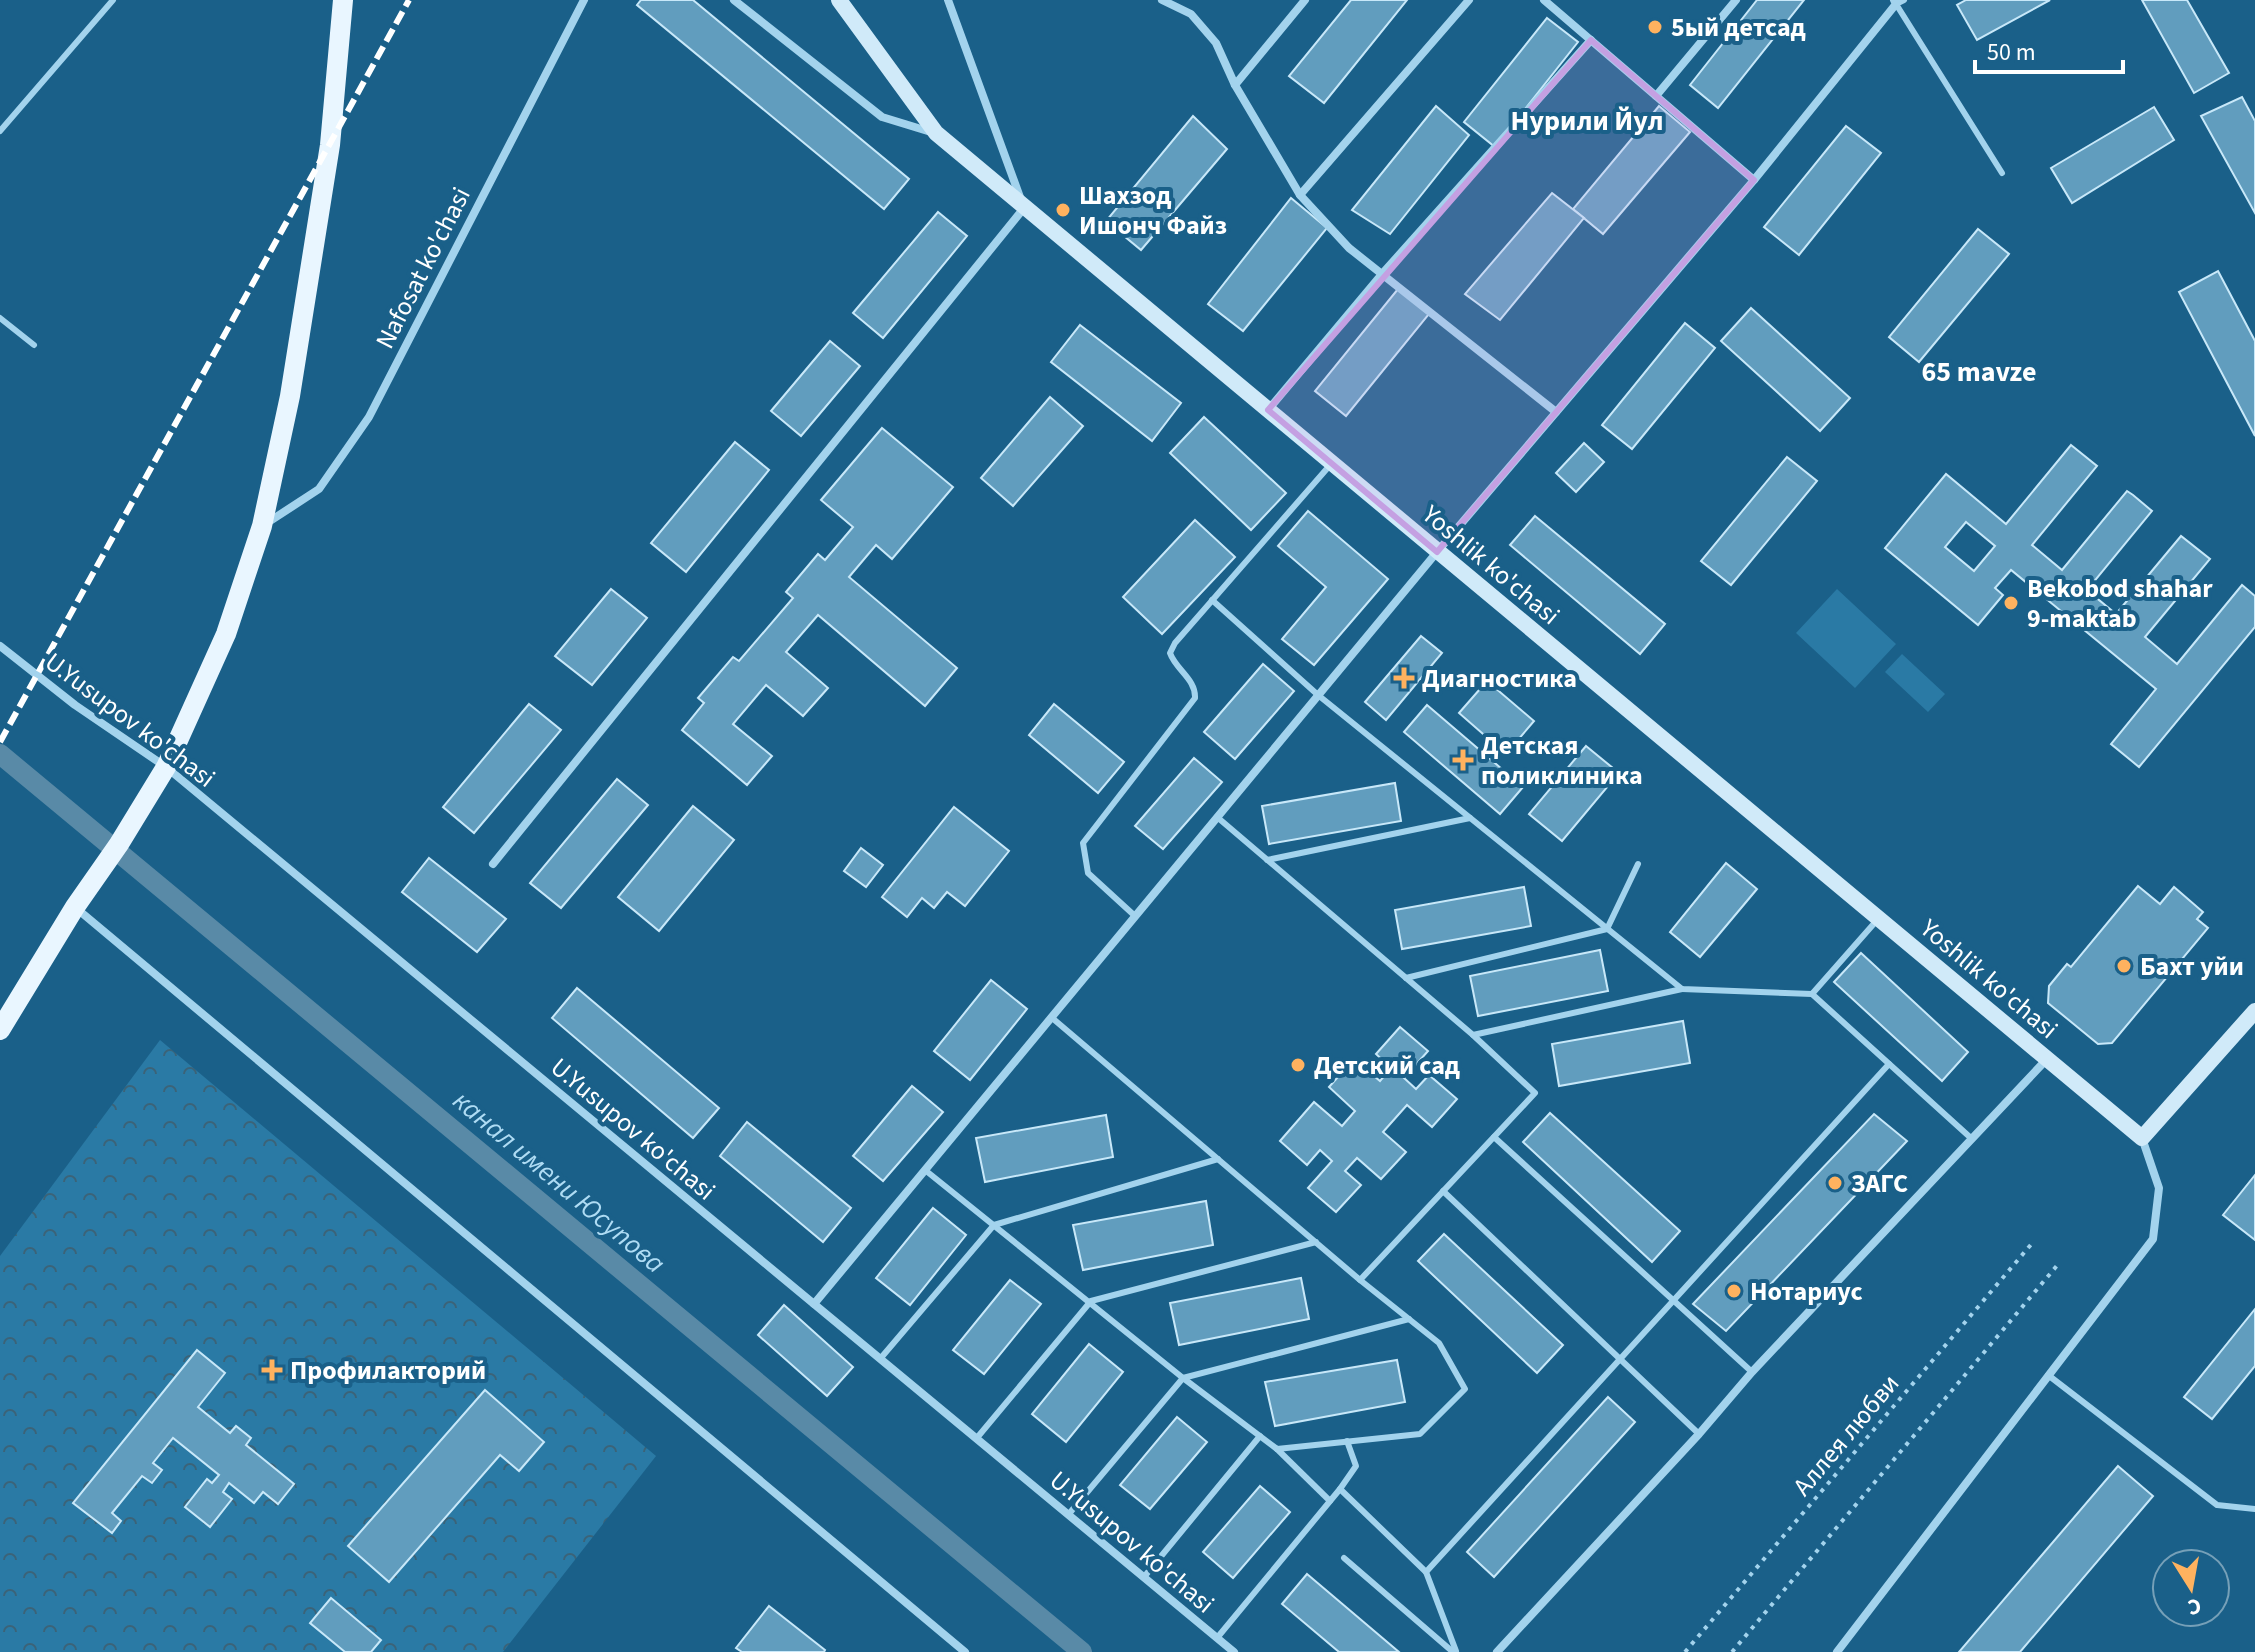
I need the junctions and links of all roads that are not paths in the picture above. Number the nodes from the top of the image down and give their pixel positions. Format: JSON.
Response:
{"nodes":[{"id":1,"x":113,"y":0,"type":"edge"},
{"id":2,"x":343,"y":0,"type":"edge"},
{"id":3,"x":584,"y":0,"type":"edge"},
{"id":4,"x":734,"y":0,"type":"edge"},
{"id":5,"x":839,"y":0,"type":"edge"},
{"id":6,"x":948,"y":0,"type":"edge"},
{"id":7,"x":1162,"y":0,"type":"edge"},
{"id":8,"x":1305,"y":0,"type":"edge"},
{"id":9,"x":1469,"y":0,"type":"edge"},
{"id":10,"x":1544,"y":0,"type":"edge"},
{"id":11,"x":1736,"y":0,"type":"edge"},
{"id":12,"x":1898,"y":1,"type":"edge"},
{"id":13,"x":1591,"y":40,"type":"junction"},
{"id":14,"x":1235,"y":85,"type":"junction"},
{"id":15,"x":1656,"y":96,"type":"junction"},
{"id":16,"x":0,"y":131,"type":"edge"},
{"id":17,"x":936,"y":133,"type":"junction"},
{"id":18,"x":2002,"y":173,"type":"dead end"},
{"id":19,"x":1754,"y":180,"type":"junction"},
{"id":20,"x":1300,"y":195,"type":"junction"},
{"id":21,"x":1024,"y":208,"type":"junction"},
{"id":22,"x":1382,"y":274,"type":"junction"},
{"id":23,"x":0,"y":318,"type":"edge"},
{"id":24,"x":34,"y":345,"type":"dead end"},
{"id":25,"x":1268,"y":410,"type":"junction"},
{"id":26,"x":1556,"y":412,"type":"junction"},
{"id":27,"x":1331,"y":464,"type":"junction"},
{"id":28,"x":262,"y":526,"type":"junction"},
{"id":29,"x":1437,"y":552,"type":"junction"},
{"id":30,"x":1212,"y":600,"type":"junction"},
{"id":31,"x":0,"y":646,"type":"edge"},
{"id":32,"x":1318,"y":695,"type":"junction"},
{"id":33,"x":166,"y":767,"type":"junction"},
{"id":34,"x":1217,"y":817,"type":"junction"},
{"id":35,"x":1470,"y":818,"type":"junction"},
{"id":36,"x":1267,"y":860,"type":"junction"},
{"id":37,"x":493,"y":864,"type":"dead end"},
{"id":38,"x":1638,"y":864,"type":"dead end"},
{"id":39,"x":75,"y":907,"type":"junction"},
{"id":40,"x":1135,"y":916,"type":"junction"},
{"id":41,"x":1878,"y":919,"type":"junction"},
{"id":42,"x":1607,"y":929,"type":"junction"},
{"id":43,"x":1406,"y":978,"type":"junction"},
{"id":44,"x":1682,"y":989,"type":"junction"},
{"id":45,"x":1812,"y":994,"type":"junction"},
{"id":46,"x":2255,"y":1011,"type":"edge"},
{"id":47,"x":1051,"y":1017,"type":"junction"},
{"id":48,"x":0,"y":1030,"type":"edge"},
{"id":49,"x":1473,"y":1035,"type":"junction"},
{"id":50,"x":2047,"y":1059,"type":"junction"},
{"id":51,"x":1889,"y":1064,"type":"junction"},
{"id":52,"x":1494,"y":1137,"type":"junction"},
{"id":53,"x":2142,"y":1138,"type":"junction"},
{"id":54,"x":1972,"y":1139,"type":"junction"},
{"id":55,"x":1218,"y":1159,"type":"junction"},
{"id":56,"x":925,"y":1170,"type":"junction"},
{"id":57,"x":1443,"y":1191,"type":"junction"},
{"id":58,"x":994,"y":1225,"type":"junction"},
{"id":59,"x":1316,"y":1242,"type":"junction"},
{"id":60,"x":1360,"y":1280,"type":"junction"},
{"id":61,"x":1673,"y":1300,"type":"junction"},
{"id":62,"x":1091,"y":1301,"type":"junction"},
{"id":63,"x":814,"y":1304,"type":"junction"},
{"id":64,"x":1409,"y":1319,"type":"junction"},
{"id":65,"x":1620,"y":1358,"type":"junction"},
{"id":66,"x":880,"y":1359,"type":"junction"},
{"id":67,"x":1752,"y":1372,"type":"junction"},
{"id":68,"x":2048,"y":1375,"type":"junction"},
{"id":69,"x":1183,"y":1378,"type":"junction"},
{"id":70,"x":1699,"y":1434,"type":"junction"},
{"id":71,"x":1260,"y":1436,"type":"junction"},
{"id":72,"x":976,"y":1439,"type":"junction"},
{"id":73,"x":1347,"y":1441,"type":"junction"},
{"id":74,"x":1277,"y":1449,"type":"junction"},
{"id":75,"x":1340,"y":1489,"type":"junction"},
{"id":76,"x":1330,"y":1501,"type":"junction"},
{"id":77,"x":2255,"y":1509,"type":"edge"},
{"id":78,"x":1068,"y":1515,"type":"junction"},
{"id":79,"x":1344,"y":1558,"type":"dead end"},
{"id":80,"x":1426,"y":1572,"type":"junction"},
{"id":81,"x":1144,"y":1577,"type":"junction"},
{"id":82,"x":1217,"y":1638,"type":"junction"},
{"id":83,"x":965,"y":1652,"type":"edge"},
{"id":84,"x":1234,"y":1652,"type":"edge"},
{"id":85,"x":1455,"y":1652,"type":"edge"},
{"id":86,"x":1497,"y":1652,"type":"edge"},
{"id":87,"x":1837,"y":1652,"type":"edge"}],
"edges":[{"from":1,"to":16,"type":"lane"},
{"from":2,"to":28,"type":"main road"},
{"from":3,"to":28,"type":"street","name":"Nafosat ko'chasi"},
{"from":4,"to":17,"type":"street"},
{"from":5,"to":17,"type":"street","name":"Yoshlik ko'chasi"},
{"from":6,"to":21,"type":"street"},
{"from":7,"to":14,"type":"street"},
{"from":8,"to":14,"type":"street"},
{"from":9,"to":20,"type":"street"},
{"from":10,"to":13,"type":"street"},
{"from":11,"to":15,"type":"street"},
{"from":12,"to":18,"type":"lane"},
{"from":12,"to":19,"type":"street"},
{"from":13,"to":15,"type":"street"},
{"from":13,"to":22,"type":"street"},
{"from":14,"to":20,"type":"street"},
{"from":15,"to":19,"type":"street"},
{"from":17,"to":21,"type":"street","name":"Yoshlik ko'chasi"},
{"from":19,"to":26,"type":"street"},
{"from":20,"to":22,"type":"street"},
{"from":21,"to":25,"type":"street","name":"Yoshlik ko'chasi"},
{"from":21,"to":37,"type":"street"},
{"from":22,"to":25,"type":"street"},
{"from":22,"to":26,"type":"street"},
{"from":23,"to":24,"type":"lane"},
{"from":25,"to":27,"type":"street","name":"Yoshlik ko'chasi"},
{"from":26,"to":29,"type":"street"},
{"from":27,"to":29,"type":"street","name":"Yoshlik ko'chasi"},
{"from":27,"to":30,"type":"lane"},
{"from":28,"to":33,"type":"main road"},
{"from":29,"to":32,"type":"street"},
{"from":29,"to":41,"type":"street","name":"Yoshlik ko'chasi"},
{"from":30,"to":32,"type":"lane"},
{"from":30,"to":40,"type":"lane"},
{"from":31,"to":33,"type":"street","name":"U.Yusupov ko'chasi"},
{"from":32,"to":34,"type":"street"},
{"from":32,"to":35,"type":"lane"},
{"from":33,"to":39,"type":"main road"},
{"from":33,"to":63,"type":"street","name":"U.Yusupov ko'chasi"},
{"from":34,"to":36,"type":"lane"},
{"from":34,"to":40,"type":"street"},
{"from":35,"to":36,"type":"lane"},
{"from":35,"to":42,"type":"lane"},
{"from":36,"to":43,"type":"lane"},
{"from":38,"to":42,"type":"lane"},
{"from":39,"to":48,"type":"main road"},
{"from":39,"to":83,"type":"street"},
{"from":40,"to":47,"type":"street"},
{"from":41,"to":45,"type":"lane"},
{"from":41,"to":50,"type":"street","name":"Yoshlik ko'chasi"},
{"from":42,"to":43,"type":"lane"},
{"from":42,"to":44,"type":"lane"},
{"from":43,"to":49,"type":"lane"},
{"from":44,"to":45,"type":"lane"},
{"from":44,"to":49,"type":"lane"},
{"from":45,"to":51,"type":"lane"},
{"from":46,"to":53,"type":"street"},
{"from":47,"to":55,"type":"lane"},
{"from":47,"to":56,"type":"street"},
{"from":49,"to":52,"type":"lane"},
{"from":50,"to":53,"type":"street","name":"Yoshlik ko'chasi"},
{"from":50,"to":54,"type":"street"},
{"from":51,"to":54,"type":"lane"},
{"from":51,"to":61,"type":"lane"},
{"from":52,"to":57,"type":"lane"},
{"from":52,"to":61,"type":"lane"},
{"from":53,"to":68,"type":"street"},
{"from":54,"to":67,"type":"street"},
{"from":55,"to":58,"type":"lane"},
{"from":55,"to":59,"type":"lane"},
{"from":56,"to":58,"type":"lane"},
{"from":56,"to":63,"type":"street"},
{"from":57,"to":60,"type":"lane"},
{"from":57,"to":65,"type":"lane"},
{"from":58,"to":62,"type":"lane"},
{"from":58,"to":66,"type":"lane"},
{"from":59,"to":60,"type":"lane"},
{"from":59,"to":62,"type":"lane"},
{"from":60,"to":64,"type":"lane"},
{"from":61,"to":65,"type":"lane"},
{"from":61,"to":67,"type":"lane"},
{"from":62,"to":69,"type":"lane"},
{"from":62,"to":72,"type":"lane"},
{"from":63,"to":66,"type":"street","name":"U.Yusupov ko'chasi"},
{"from":64,"to":69,"type":"lane"},
{"from":64,"to":73,"type":"lane"},
{"from":65,"to":70,"type":"lane"},
{"from":65,"to":80,"type":"lane"},
{"from":66,"to":72,"type":"street","name":"U.Yusupov ko'chasi"},
{"from":67,"to":70,"type":"street"},
{"from":68,"to":77,"type":"lane"},
{"from":68,"to":87,"type":"street"},
{"from":69,"to":71,"type":"lane"},
{"from":69,"to":78,"type":"lane"},
{"from":70,"to":86,"type":"street"},
{"from":71,"to":74,"type":"lane"},
{"from":71,"to":81,"type":"lane"},
{"from":72,"to":78,"type":"street","name":"U.Yusupov ko'chasi"},
{"from":73,"to":74,"type":"lane"},
{"from":73,"to":75,"type":"lane"},
{"from":74,"to":76,"type":"lane"},
{"from":75,"to":76,"type":"lane"},
{"from":75,"to":80,"type":"lane"},
{"from":76,"to":82,"type":"lane"},
{"from":78,"to":81,"type":"street","name":"U.Yusupov ko'chasi"},
{"from":79,"to":85,"type":"lane"},
{"from":80,"to":85,"type":"lane"},
{"from":81,"to":82,"type":"street","name":"U.Yusupov ko'chasi"},
{"from":82,"to":84,"type":"street","name":"U.Yusupov ko'chasi"}]}
